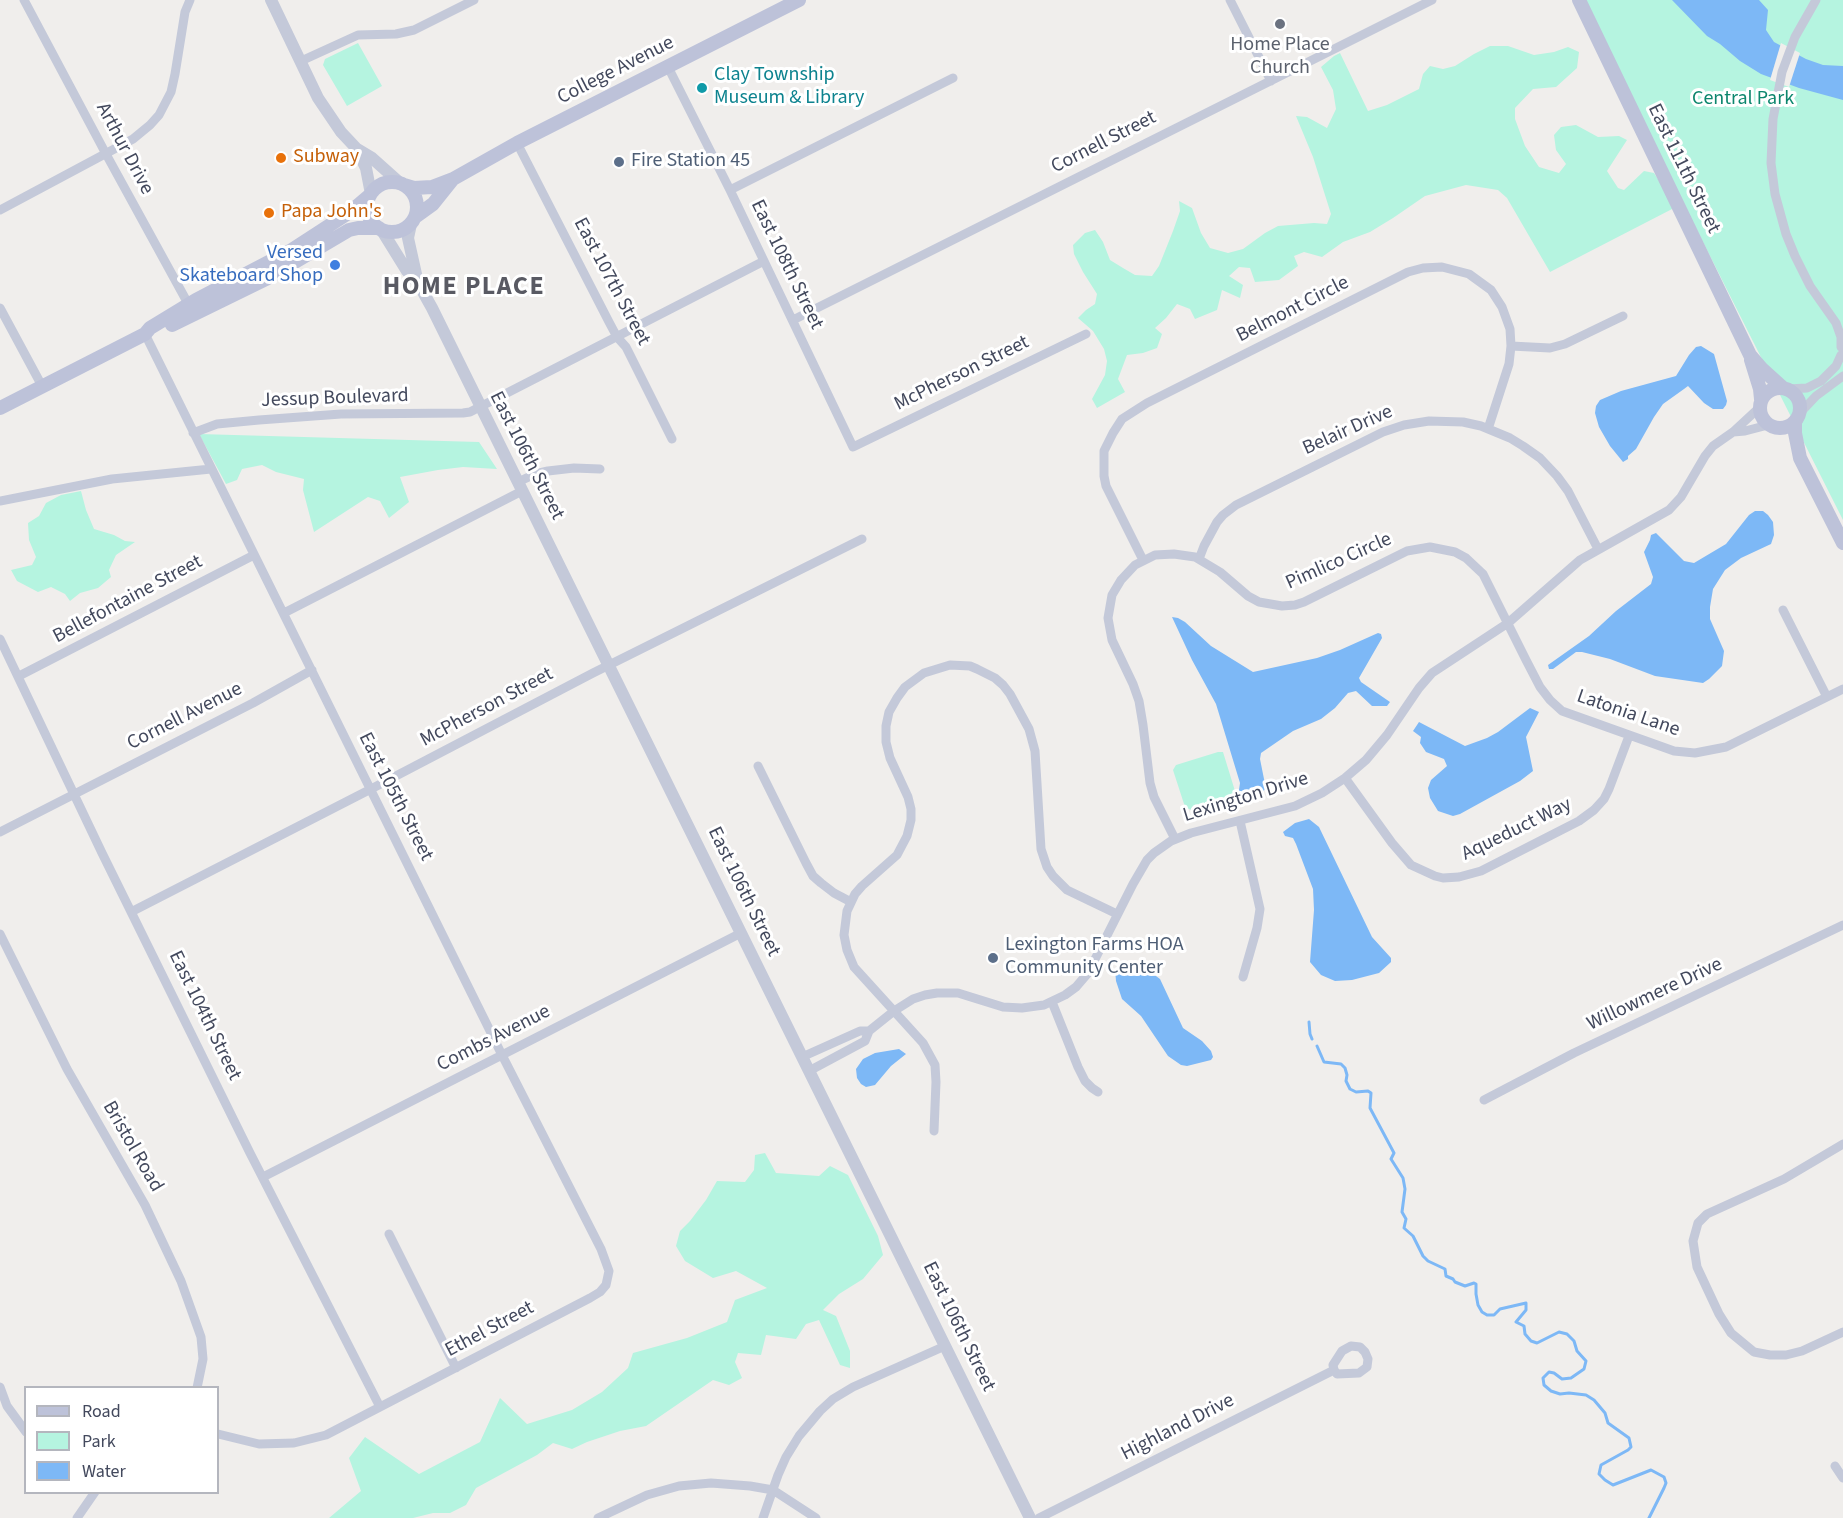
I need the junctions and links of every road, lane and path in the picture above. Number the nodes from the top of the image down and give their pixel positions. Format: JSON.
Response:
{"nodes":[{"id":1,"x":24,"y":0,"type":"edge"},
{"id":2,"x":190,"y":0,"type":"edge"},
{"id":3,"x":271,"y":0,"type":"edge"},
{"id":4,"x":474,"y":0,"type":"edge"},
{"id":5,"x":799,"y":0,"type":"edge"},
{"id":6,"x":1230,"y":0,"type":"edge"},
{"id":7,"x":1432,"y":0,"type":"edge"},
{"id":8,"x":1579,"y":0,"type":"edge"},
{"id":9,"x":1816,"y":0,"type":"edge"},
{"id":10,"x":1420,"y":3,"type":"edge"},
{"id":11,"x":301,"y":61,"type":"junction"},
{"id":12,"x":668,"y":67,"type":"junction"},
{"id":13,"x":953,"y":78,"type":"dead end"},
{"id":14,"x":1271,"y":81,"type":"junction"},
{"id":15,"x":517,"y":143,"type":"junction"},
{"id":16,"x":356,"y":148,"type":"junction"},
{"id":17,"x":106,"y":154,"type":"junction"},
{"id":18,"x":453,"y":179,"type":"junction"},
{"id":19,"x":402,"y":184,"type":"junction"},
{"id":20,"x":730,"y":190,"type":"junction"},
{"id":21,"x":371,"y":195,"type":"junction"},
{"id":22,"x":0,"y":210,"type":"edge"},
{"id":23,"x":413,"y":220,"type":"junction"},
{"id":24,"x":380,"y":229,"type":"junction"},
{"id":25,"x":765,"y":261,"type":"junction"},
{"id":26,"x":418,"y":283,"type":"junction"},
{"id":27,"x":0,"y":308,"type":"edge"},
{"id":28,"x":192,"y":310,"type":"junction"},
{"id":29,"x":1829,"y":310,"type":"junction"},
{"id":30,"x":1623,"y":316,"type":"dead end"},
{"id":31,"x":793,"y":320,"type":"junction"},
{"id":32,"x":1843,"y":320,"type":"edge"},
{"id":33,"x":145,"y":334,"type":"junction"},
{"id":34,"x":1086,"y":334,"type":"dead end"},
{"id":35,"x":617,"y":338,"type":"junction"},
{"id":36,"x":1511,"y":346,"type":"junction"},
{"id":37,"x":1842,"y":350,"type":"edge"},
{"id":38,"x":1750,"y":355,"type":"junction"},
{"id":39,"x":1843,"y":376,"type":"edge"},
{"id":40,"x":42,"y":386,"type":"junction"},
{"id":41,"x":1785,"y":388,"type":"junction"},
{"id":42,"x":1760,"y":403,"type":"junction"},
{"id":43,"x":479,"y":407,"type":"junction"},
{"id":44,"x":0,"y":408,"type":"edge"},
{"id":45,"x":1798,"y":417,"type":"junction"},
{"id":46,"x":1771,"y":426,"type":"junction"},
{"id":47,"x":1488,"y":429,"type":"junction"},
{"id":48,"x":1733,"y":432,"type":"junction"},
{"id":49,"x":193,"y":433,"type":"junction"},
{"id":50,"x":672,"y":439,"type":"dead end"},
{"id":51,"x":853,"y":447,"type":"joint"},
{"id":52,"x":1800,"y":458,"type":"junction"},
{"id":53,"x":211,"y":469,"type":"junction"},
{"id":54,"x":600,"y":470,"type":"dead end"},
{"id":55,"x":520,"y":486,"type":"junction"},
{"id":56,"x":0,"y":501,"type":"edge"},
{"id":57,"x":862,"y":539,"type":"dead end"},
{"id":58,"x":1843,"y":543,"type":"edge"},
{"id":59,"x":1598,"y":549,"type":"junction"},
{"id":60,"x":254,"y":555,"type":"junction"},
{"id":61,"x":1199,"y":559,"type":"junction"},
{"id":62,"x":1143,"y":560,"type":"junction"},
{"id":63,"x":1783,"y":610,"type":"dead end"},
{"id":64,"x":284,"y":613,"type":"junction"},
{"id":65,"x":1508,"y":623,"type":"junction"},
{"id":66,"x":0,"y":639,"type":"edge"},
{"id":67,"x":609,"y":666,"type":"junction"},
{"id":68,"x":312,"y":670,"type":"junction"},
{"id":69,"x":19,"y":676,"type":"junction"},
{"id":70,"x":1843,"y":689,"type":"edge"},
{"id":71,"x":1827,"y":697,"type":"junction"},
{"id":72,"x":1629,"y":736,"type":"junction"},
{"id":73,"x":758,"y":766,"type":"dead end"},
{"id":74,"x":1345,"y":778,"type":"junction"},
{"id":75,"x":371,"y":789,"type":"junction"},
{"id":76,"x":74,"y":794,"type":"junction"},
{"id":77,"x":1240,"y":821,"type":"junction"},
{"id":78,"x":0,"y":832,"type":"edge"},
{"id":79,"x":1175,"y":839,"type":"junction"},
{"id":80,"x":851,"y":902,"type":"junction"},
{"id":81,"x":131,"y":912,"type":"junction"},
{"id":82,"x":1117,"y":914,"type":"junction"},
{"id":83,"x":1843,"y":925,"type":"edge"},
{"id":84,"x":741,"y":933,"type":"junction"},
{"id":85,"x":0,"y":934,"type":"edge"},
{"id":86,"x":1243,"y":976,"type":"dead end"},
{"id":87,"x":1052,"y":1002,"type":"junction"},
{"id":88,"x":894,"y":1011,"type":"junction"},
{"id":89,"x":869,"y":1031,"type":"junction"},
{"id":90,"x":502,"y":1055,"type":"junction"},
{"id":91,"x":802,"y":1057,"type":"junction"},
{"id":92,"x":809,"y":1071,"type":"junction"},
{"id":93,"x":1098,"y":1092,"type":"dead end"},
{"id":94,"x":1484,"y":1100,"type":"dead end"},
{"id":95,"x":934,"y":1131,"type":"dead end"},
{"id":96,"x":1843,"y":1144,"type":"edge"},
{"id":97,"x":263,"y":1177,"type":"junction"},
{"id":98,"x":389,"y":1234,"type":"dead end"},
{"id":99,"x":608,"y":1277,"type":"joint"},
{"id":100,"x":1843,"y":1332,"type":"edge"},
{"id":101,"x":945,"y":1346,"type":"junction"},
{"id":102,"x":456,"y":1368,"type":"junction"},
{"id":103,"x":1334,"y":1370,"type":"dead end"},
{"id":104,"x":197,"y":1386,"type":"edge"},
{"id":105,"x":0,"y":1387,"type":"edge"},
{"id":106,"x":380,"y":1407,"type":"junction"},
{"id":107,"x":24,"y":1429,"type":"edge"},
{"id":108,"x":219,"y":1434,"type":"edge"},
{"id":109,"x":1835,"y":1466,"type":"dead end"},
{"id":110,"x":1843,"y":1478,"type":"edge"},
{"id":111,"x":773,"y":1490,"type":"junction"},
{"id":112,"x":94,"y":1494,"type":"edge"},
{"id":113,"x":80,"y":1517,"type":"edge"},
{"id":114,"x":598,"y":1518,"type":"edge"},
{"id":115,"x":763,"y":1518,"type":"edge"},
{"id":116,"x":816,"y":1518,"type":"edge"},
{"id":117,"x":1030,"y":1518,"type":"edge"},
{"id":118,"x":1039,"y":1518,"type":"edge"}],
"edges":[{"from":1,"to":17,"type":"street","name":"Arthur Drive"},
{"from":2,"to":17,"type":"street"},
{"from":3,"to":11,"type":"street"},
{"from":4,"to":11,"type":"street"},
{"from":5,"to":12,"type":"main road","name":"College Avenue"},
{"from":6,"to":14,"type":"street"},
{"from":7,"to":10,"type":"street","name":"Cornell Street"},
{"from":8,"to":38,"type":"main road","name":"East 111th Street"},
{"from":9,"to":29,"type":"street"},
{"from":10,"to":14,"type":"street","name":"Cornell Street"},
{"from":11,"to":16,"type":"street"},
{"from":12,"to":15,"type":"main road","name":"College Avenue"},
{"from":12,"to":20,"type":"street","name":"East 108th Street"},
{"from":13,"to":20,"type":"street"},
{"from":14,"to":31,"type":"street","name":"Cornell Street"},
{"from":15,"to":18,"type":"main road","name":"College Avenue"},
{"from":15,"to":35,"type":"street","name":"East 107th Street"},
{"from":16,"to":19,"type":"street"},
{"from":16,"to":21,"type":"street"},
{"from":17,"to":22,"type":"street"},
{"from":17,"to":28,"type":"street","name":"Arthur Drive"},
{"from":18,"to":19,"type":"main road","name":"College Avenue"},
{"from":18,"to":23,"type":"main road","name":"College Avenue"},
{"from":19,"to":21,"type":"main road"},
{"from":19,"to":23,"type":"main road"},
{"from":20,"to":25,"type":"street","name":"East 108th Street"},
{"from":21,"to":24,"type":"main road"},
{"from":21,"to":28,"type":"main road"},
{"from":23,"to":24,"type":"main road"},
{"from":23,"to":26,"type":"street","name":"East 106th Street"},
{"from":24,"to":26,"type":"street","name":"East 106th Street"},
{"from":24,"to":28,"type":"main road"},
{"from":25,"to":31,"type":"street","name":"East 108th Street"},
{"from":25,"to":35,"type":"street"},
{"from":26,"to":43,"type":"street","name":"East 106th Street"},
{"from":27,"to":40,"type":"street"},
{"from":28,"to":33,"type":"main road"},
{"from":29,"to":32,"type":"street"},
{"from":29,"to":37,"type":"street"},
{"from":30,"to":36,"type":"street"},
{"from":31,"to":51,"type":"street","name":"East 108th Street"},
{"from":33,"to":40,"type":"main road"},
{"from":33,"to":49,"type":"street","name":"East 105th Street"},
{"from":34,"to":51,"type":"street","name":"McPherson Street"},
{"from":35,"to":43,"type":"street"},
{"from":35,"to":50,"type":"street","name":"East 107th Street"},
{"from":36,"to":47,"type":"street","name":"Belmont Circle"},
{"from":36,"to":62,"type":"street","name":"Belmont Circle"},
{"from":37,"to":41,"type":"street"},
{"from":38,"to":41,"type":"main road","name":"East 111th Street"},
{"from":38,"to":42,"type":"main road","name":"East 111th Street"},
{"from":39,"to":45,"type":"street"},
{"from":40,"to":44,"type":"main road"},
{"from":41,"to":42,"type":"main road"},
{"from":41,"to":45,"type":"main road"},
{"from":42,"to":46,"type":"main road"},
{"from":42,"to":48,"type":"street","name":"Lexington Drive"},
{"from":43,"to":49,"type":"street","name":"Jessup Boulevard"},
{"from":43,"to":55,"type":"street","name":"East 106th Street"},
{"from":45,"to":46,"type":"main road"},
{"from":45,"to":52,"type":"main road"},
{"from":46,"to":48,"type":"street","name":"Lexington Drive"},
{"from":46,"to":52,"type":"main road"},
{"from":47,"to":59,"type":"street","name":"Belair Drive"},
{"from":47,"to":61,"type":"street","name":"Belair Drive"},
{"from":48,"to":59,"type":"street","name":"Lexington Drive"},
{"from":49,"to":53,"type":"street","name":"East 105th Street"},
{"from":52,"to":58,"type":"main road"},
{"from":53,"to":56,"type":"street"},
{"from":53,"to":60,"type":"street","name":"East 105th Street"},
{"from":54,"to":55,"type":"street"},
{"from":55,"to":64,"type":"street"},
{"from":55,"to":67,"type":"street","name":"East 106th Street"},
{"from":57,"to":67,"type":"street","name":"McPherson Street"},
{"from":59,"to":65,"type":"street","name":"Lexington Drive"},
{"from":60,"to":64,"type":"street","name":"East 105th Street"},
{"from":60,"to":69,"type":"street","name":"Bellefontaine Street"},
{"from":61,"to":62,"type":"street","name":"Pimlico Circle"},
{"from":61,"to":65,"type":"street","name":"Pimlico Circle"},
{"from":62,"to":79,"type":"street"},
{"from":63,"to":71,"type":"street"},
{"from":64,"to":68,"type":"street","name":"East 105th Street"},
{"from":65,"to":72,"type":"street","name":"Latonia Lane"},
{"from":65,"to":74,"type":"street","name":"Lexington Drive"},
{"from":66,"to":69,"type":"street","name":"East 104th Street"},
{"from":67,"to":75,"type":"street","name":"McPherson Street"},
{"from":67,"to":84,"type":"street","name":"East 106th Street"},
{"from":68,"to":75,"type":"street","name":"East 105th Street"},
{"from":68,"to":76,"type":"street","name":"Cornell Avenue"},
{"from":69,"to":76,"type":"street","name":"East 104th Street"},
{"from":70,"to":71,"type":"street","name":"Latonia Lane"},
{"from":71,"to":72,"type":"street","name":"Latonia Lane"},
{"from":72,"to":74,"type":"street","name":"Aqueduct Way"},
{"from":73,"to":80,"type":"street"},
{"from":74,"to":77,"type":"street","name":"Lexington Drive"},
{"from":75,"to":81,"type":"street","name":"McPherson Street"},
{"from":75,"to":90,"type":"street","name":"East 105th Street"},
{"from":76,"to":78,"type":"street","name":"Cornell Avenue"},
{"from":76,"to":81,"type":"street","name":"East 104th Street"},
{"from":77,"to":79,"type":"street","name":"Lexington Drive"},
{"from":77,"to":86,"type":"street"},
{"from":79,"to":82,"type":"street","name":"Lexington Drive"},
{"from":80,"to":82,"type":"street"},
{"from":80,"to":88,"type":"street"},
{"from":81,"to":97,"type":"street","name":"East 104th Street"},
{"from":82,"to":87,"type":"street","name":"Lexington Drive"},
{"from":83,"to":94,"type":"street","name":"Willowmere Drive"},
{"from":84,"to":90,"type":"street","name":"Combs Avenue"},
{"from":84,"to":91,"type":"street","name":"East 106th Street"},
{"from":85,"to":104,"type":"street","name":"Bristol Road"},
{"from":87,"to":88,"type":"street","name":"Lexington Drive"},
{"from":87,"to":93,"type":"street"},
{"from":88,"to":89,"type":"street","name":"Lexington Drive"},
{"from":88,"to":95,"type":"street"},
{"from":89,"to":91,"type":"street","name":"Lexington Drive"},
{"from":89,"to":92,"type":"street","name":"Lexington Drive"},
{"from":90,"to":97,"type":"street","name":"Combs Avenue"},
{"from":90,"to":99,"type":"street","name":"East 105th Street"},
{"from":91,"to":92,"type":"street","name":"East 106th Street"},
{"from":92,"to":101,"type":"street","name":"East 106th Street"},
{"from":96,"to":100,"type":"street"},
{"from":97,"to":106,"type":"street","name":"East 104th Street"},
{"from":98,"to":102,"type":"street"},
{"from":99,"to":102,"type":"street","name":"Ethel Street"},
{"from":101,"to":111,"type":"street"},
{"from":101,"to":117,"type":"street","name":"East 106th Street"},
{"from":102,"to":106,"type":"street","name":"Ethel Street"},
{"from":103,"to":118,"type":"street","name":"Highland Drive"},
{"from":105,"to":107,"type":"street"},
{"from":106,"to":108,"type":"street","name":"Ethel Street"},
{"from":109,"to":110,"type":"street"},
{"from":111,"to":114,"type":"street"},
{"from":111,"to":115,"type":"street"},
{"from":111,"to":116,"type":"street"},
{"from":112,"to":113,"type":"street"}]}
